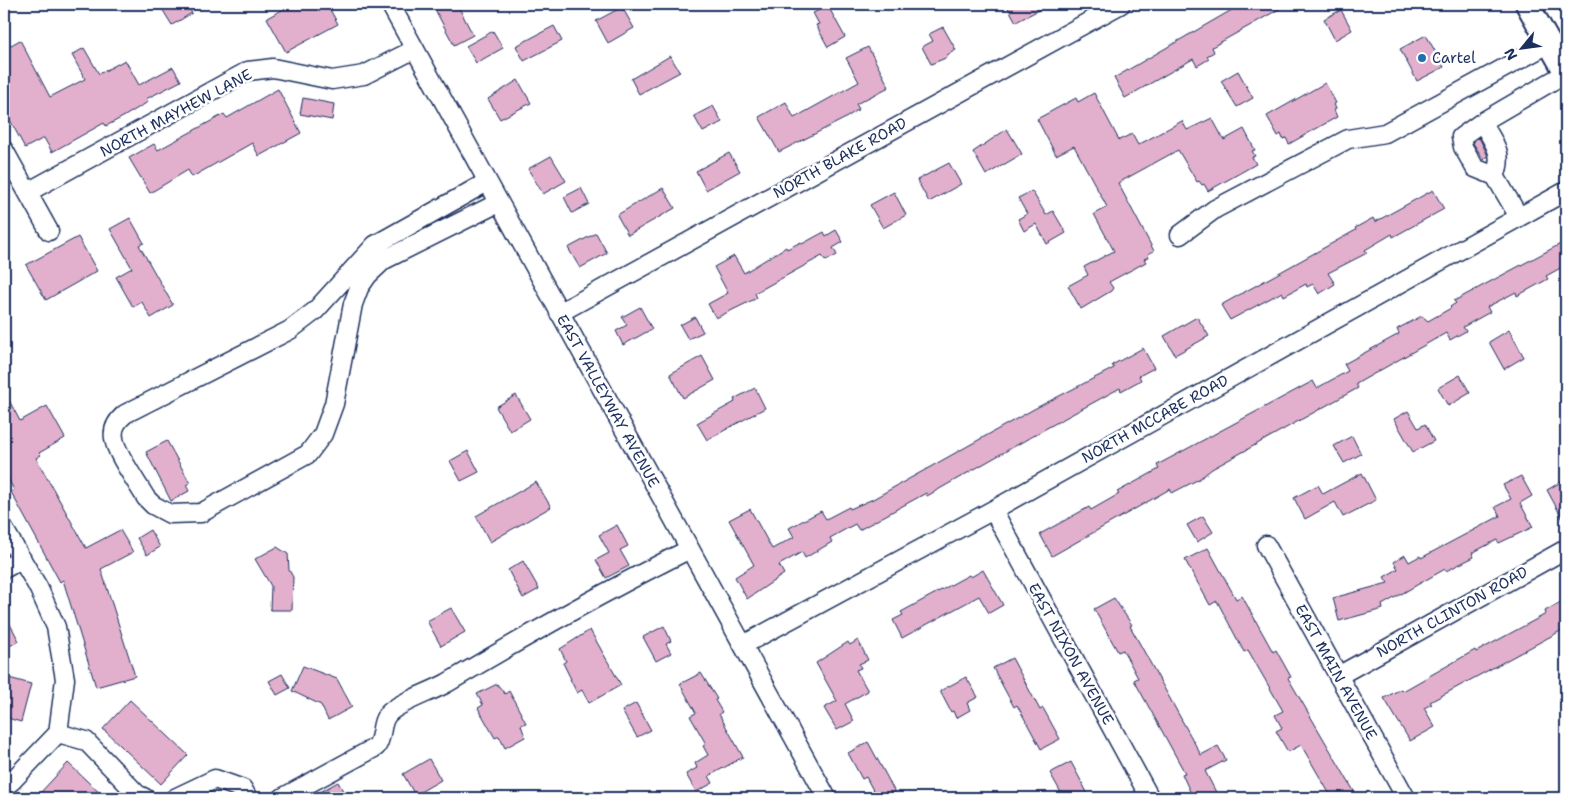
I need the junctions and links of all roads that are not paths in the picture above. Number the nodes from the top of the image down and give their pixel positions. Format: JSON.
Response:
{"nodes":[{"id":1,"x":390,"y":4,"type":"edge"},
{"id":2,"x":1121,"y":4,"type":"edge"},
{"id":3,"x":1528,"y":4,"type":"edge"},
{"id":4,"x":1550,"y":43,"type":"junction"},
{"id":5,"x":415,"y":49,"type":"junction"},
{"id":6,"x":1566,"y":73,"type":"edge"},
{"id":7,"x":1482,"y":122,"type":"junction"},
{"id":8,"x":4,"y":150,"type":"edge"},
{"id":9,"x":1495,"y":176,"type":"junction"},
{"id":10,"x":487,"y":182,"type":"junction"},
{"id":11,"x":1566,"y":191,"type":"edge"},
{"id":12,"x":28,"y":192,"type":"junction"},
{"id":13,"x":498,"y":203,"type":"junction"},
{"id":14,"x":1519,"y":217,"type":"junction"},
{"id":15,"x":48,"y":231,"type":"dead end"},
{"id":16,"x":1180,"y":235,"type":"dead end"},
{"id":17,"x":558,"y":313,"type":"junction"},
{"id":18,"x":993,"y":510,"type":"junction"},
{"id":19,"x":4,"y":529,"type":"edge"},
{"id":20,"x":1266,"y":545,"type":"dead end"},
{"id":21,"x":690,"y":549,"type":"junction"},
{"id":22,"x":1566,"y":549,"type":"edge"},
{"id":23,"x":22,"y":559,"type":"junction"},
{"id":24,"x":4,"y":569,"type":"edge"},
{"id":25,"x":743,"y":645,"type":"junction"},
{"id":26,"x":1338,"y":676,"type":"junction"},
{"id":27,"x":58,"y":733,"type":"junction"},
{"id":28,"x":4,"y":787,"type":"edge"},
{"id":29,"x":246,"y":794,"type":"edge"},
{"id":30,"x":145,"y":798,"type":"edge"},
{"id":31,"x":175,"y":798,"type":"edge"},
{"id":32,"x":282,"y":798,"type":"edge"},
{"id":33,"x":827,"y":798,"type":"edge"},
{"id":34,"x":1150,"y":798,"type":"edge"},
{"id":35,"x":1406,"y":798,"type":"edge"}],
"edges":[{"from":1,"to":5,"type":"street","name":"EAST VALLEYWAY AVENUE"},
{"from":2,"to":17,"type":"street","name":"NORTH BLAKE ROAD"},
{"from":3,"to":4,"type":"main road"},
{"from":4,"to":6,"type":"main road"},
{"from":4,"to":16,"type":"street"},
{"from":5,"to":10,"type":"street","name":"EAST VALLEYWAY AVENUE"},
{"from":5,"to":12,"type":"street","name":"NORTH MAYHEW LANE"},
{"from":6,"to":7,"type":"street"},
{"from":7,"to":9,"type":"street"},
{"from":7,"to":9,"type":"street"},
{"from":8,"to":12,"type":"street"},
{"from":9,"to":14,"type":"street"},
{"from":10,"to":13,"type":"street","name":"EAST VALLEYWAY AVENUE"},
{"from":10,"to":13,"type":"street"},
{"from":11,"to":14,"type":"street","name":"NORTH MCCABE ROAD"},
{"from":12,"to":15,"type":"street"},
{"from":13,"to":17,"type":"street","name":"EAST VALLEYWAY AVENUE"},
{"from":14,"to":18,"type":"street","name":"NORTH MCCABE ROAD"},
{"from":17,"to":21,"type":"street","name":"EAST VALLEYWAY AVENUE"},
{"from":18,"to":25,"type":"street","name":"NORTH MCCABE ROAD"},
{"from":18,"to":34,"type":"street","name":"EAST NIXON AVENUE"},
{"from":19,"to":23,"type":"street"},
{"from":20,"to":26,"type":"street","name":"EAST MAIN AVENUE"},
{"from":21,"to":25,"type":"street","name":"EAST VALLEYWAY AVENUE"},
{"from":21,"to":32,"type":"street"},
{"from":22,"to":26,"type":"street","name":"NORTH CLINTON ROAD"},
{"from":23,"to":24,"type":"street"},
{"from":23,"to":27,"type":"street"},
{"from":25,"to":33,"type":"street","name":"EAST VALLEYWAY AVENUE"},
{"from":26,"to":35,"type":"street","name":"EAST MAIN AVENUE"},
{"from":27,"to":28,"type":"street"},
{"from":27,"to":30,"type":"street"},
{"from":29,"to":31,"type":"street"}]}
